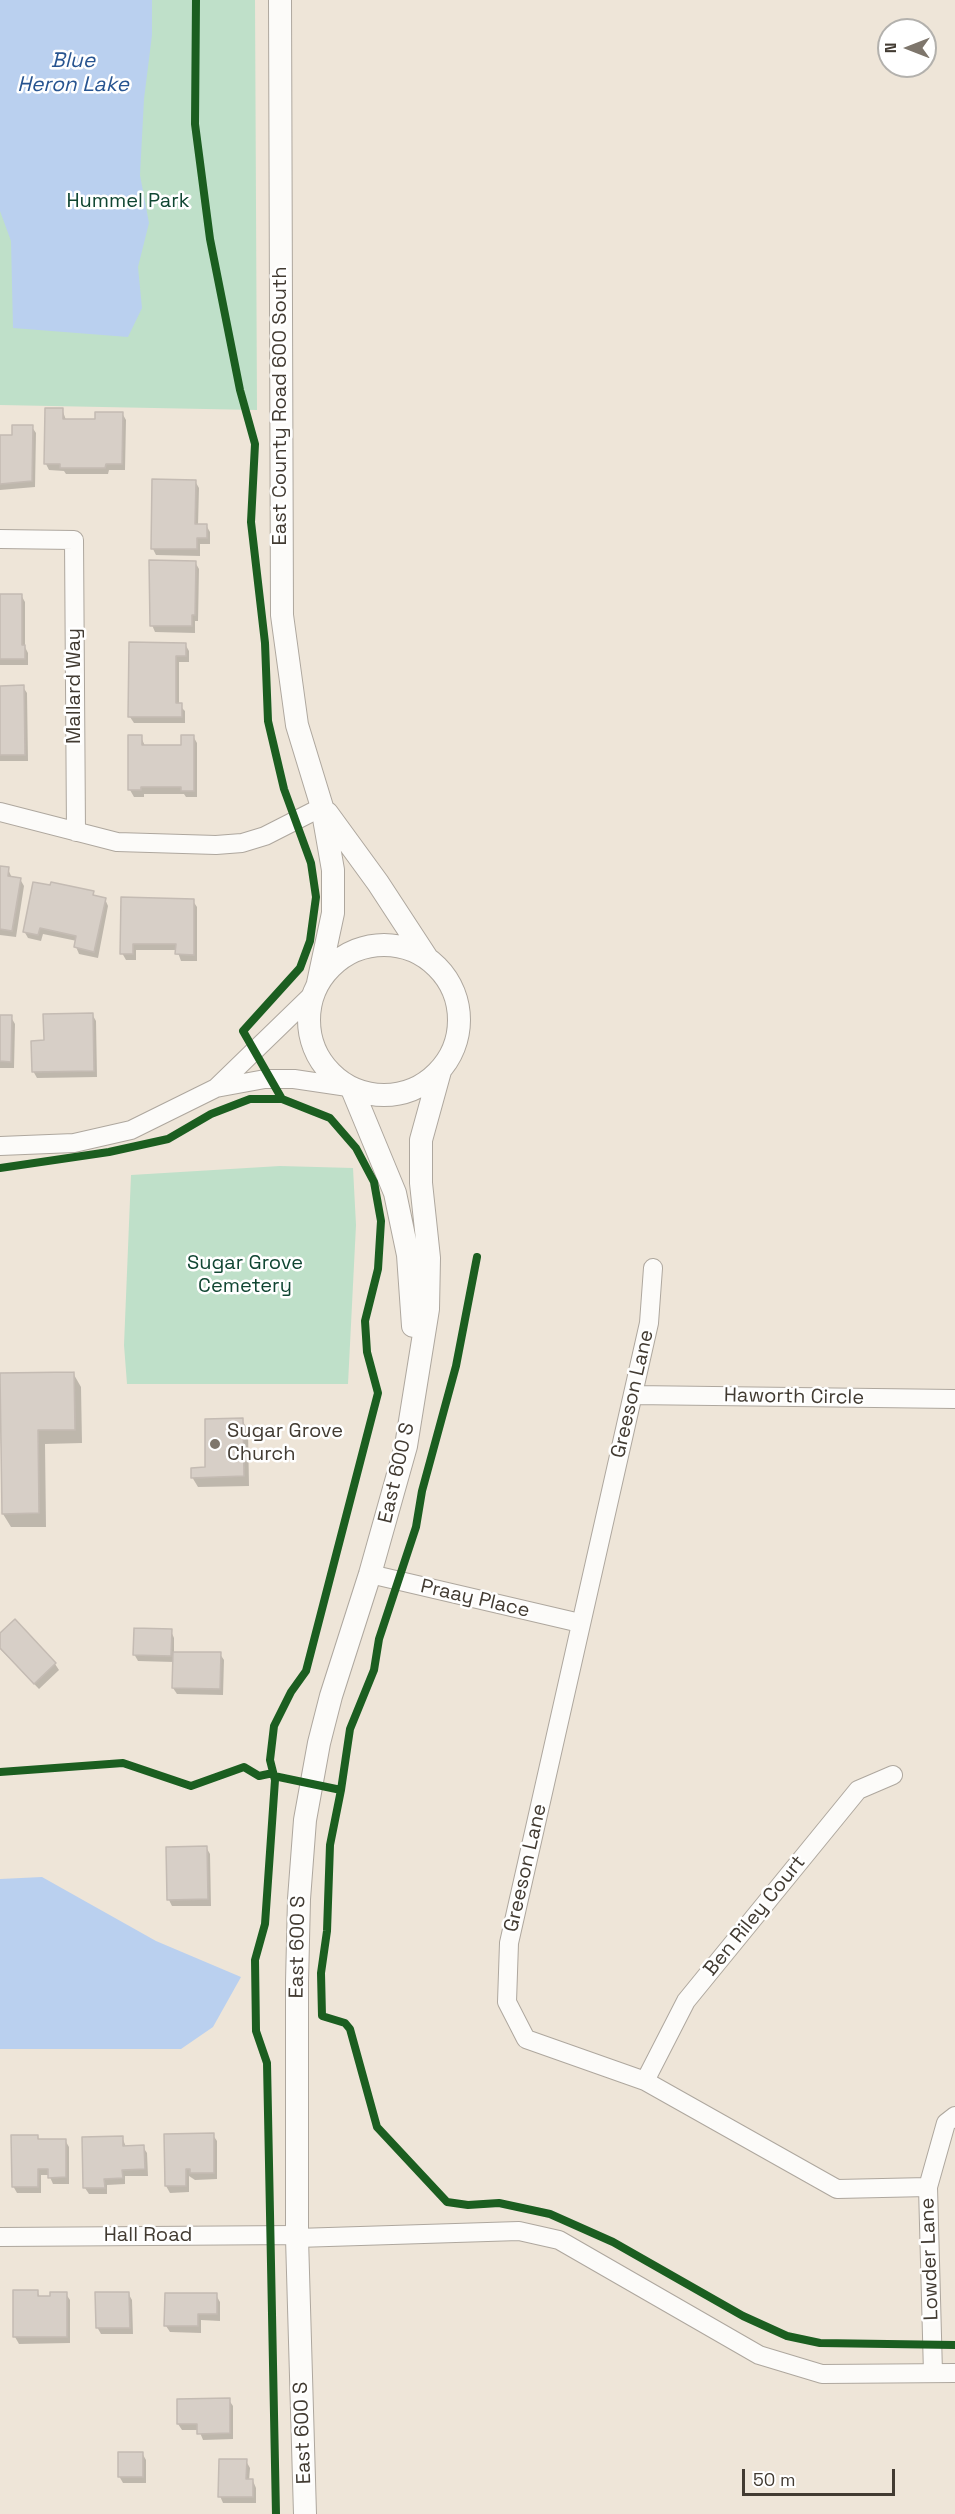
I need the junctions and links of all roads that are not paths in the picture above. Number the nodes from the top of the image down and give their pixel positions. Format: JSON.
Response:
{"nodes":[{"id":1,"x":280,"y":0,"type":"edge"},
{"id":2,"x":0,"y":539,"type":"edge"},
{"id":3,"x":322,"y":807,"type":"junction"},
{"id":4,"x":0,"y":812,"type":"edge"},
{"id":5,"x":76,"y":832,"type":"junction"},
{"id":6,"x":428,"y":959,"type":"junction"},
{"id":7,"x":315,"y":988,"type":"junction"},
{"id":8,"x":440,"y":1071,"type":"junction"},
{"id":9,"x":216,"y":1088,"type":"junction"},
{"id":10,"x":350,"y":1088,"type":"junction"},
{"id":11,"x":0,"y":1146,"type":"edge"},
{"id":12,"x":653,"y":1268,"type":"dead end"},
{"id":13,"x":414,"y":1394,"type":"junction"},
{"id":14,"x":633,"y":1395,"type":"junction"},
{"id":15,"x":955,"y":1399,"type":"edge"},
{"id":16,"x":370,"y":1574,"type":"junction"},
{"id":17,"x":580,"y":1623,"type":"junction"},
{"id":18,"x":893,"y":1775,"type":"dead end"},
{"id":19,"x":645,"y":2081,"type":"junction"},
{"id":20,"x":955,"y":2116,"type":"edge"},
{"id":21,"x":928,"y":2187,"type":"junction"},
{"id":22,"x":297,"y":2236,"type":"junction"},
{"id":23,"x":0,"y":2237,"type":"edge"},
{"id":24,"x":933,"y":2373,"type":"junction"},
{"id":25,"x":955,"y":2373,"type":"edge"},
{"id":26,"x":305,"y":2514,"type":"edge"}],
"edges":[{"from":1,"to":3,"type":"street","name":"East County Road 600 South"},
{"from":2,"to":5,"type":"street","name":"Mallard Way"},
{"from":3,"to":5,"type":"street"},
{"from":3,"to":6,"type":"street","name":"East County Road 600 South"},
{"from":3,"to":7,"type":"street","name":"East County Road 600 South"},
{"from":4,"to":5,"type":"street"},
{"from":6,"to":7,"type":"street"},
{"from":6,"to":8,"type":"street"},
{"from":7,"to":9,"type":"street"},
{"from":7,"to":10,"type":"street"},
{"from":8,"to":10,"type":"street"},
{"from":8,"to":13,"type":"street"},
{"from":9,"to":10,"type":"street"},
{"from":9,"to":11,"type":"street"},
{"from":10,"to":13,"type":"street"},
{"from":12,"to":14,"type":"street","name":"Greeson Lane"},
{"from":13,"to":16,"type":"street","name":"East 600 S"},
{"from":14,"to":15,"type":"street","name":"Haworth Circle"},
{"from":14,"to":17,"type":"street","name":"Greeson Lane"},
{"from":16,"to":17,"type":"street","name":"Praay Place"},
{"from":16,"to":22,"type":"street","name":"East 600 S"},
{"from":17,"to":19,"type":"street","name":"Greeson Lane"},
{"from":18,"to":19,"type":"street","name":"Ben Riley Court"},
{"from":19,"to":21,"type":"street","name":"Greeson Lane"},
{"from":20,"to":21,"type":"street","name":"Lowder Lane"},
{"from":21,"to":24,"type":"street","name":"Lowder Lane"},
{"from":22,"to":23,"type":"street","name":"Hall Road"},
{"from":22,"to":24,"type":"street","name":"Hall Road"},
{"from":22,"to":26,"type":"street","name":"East 600 S"},
{"from":24,"to":25,"type":"street","name":"Hall Road"}]}
